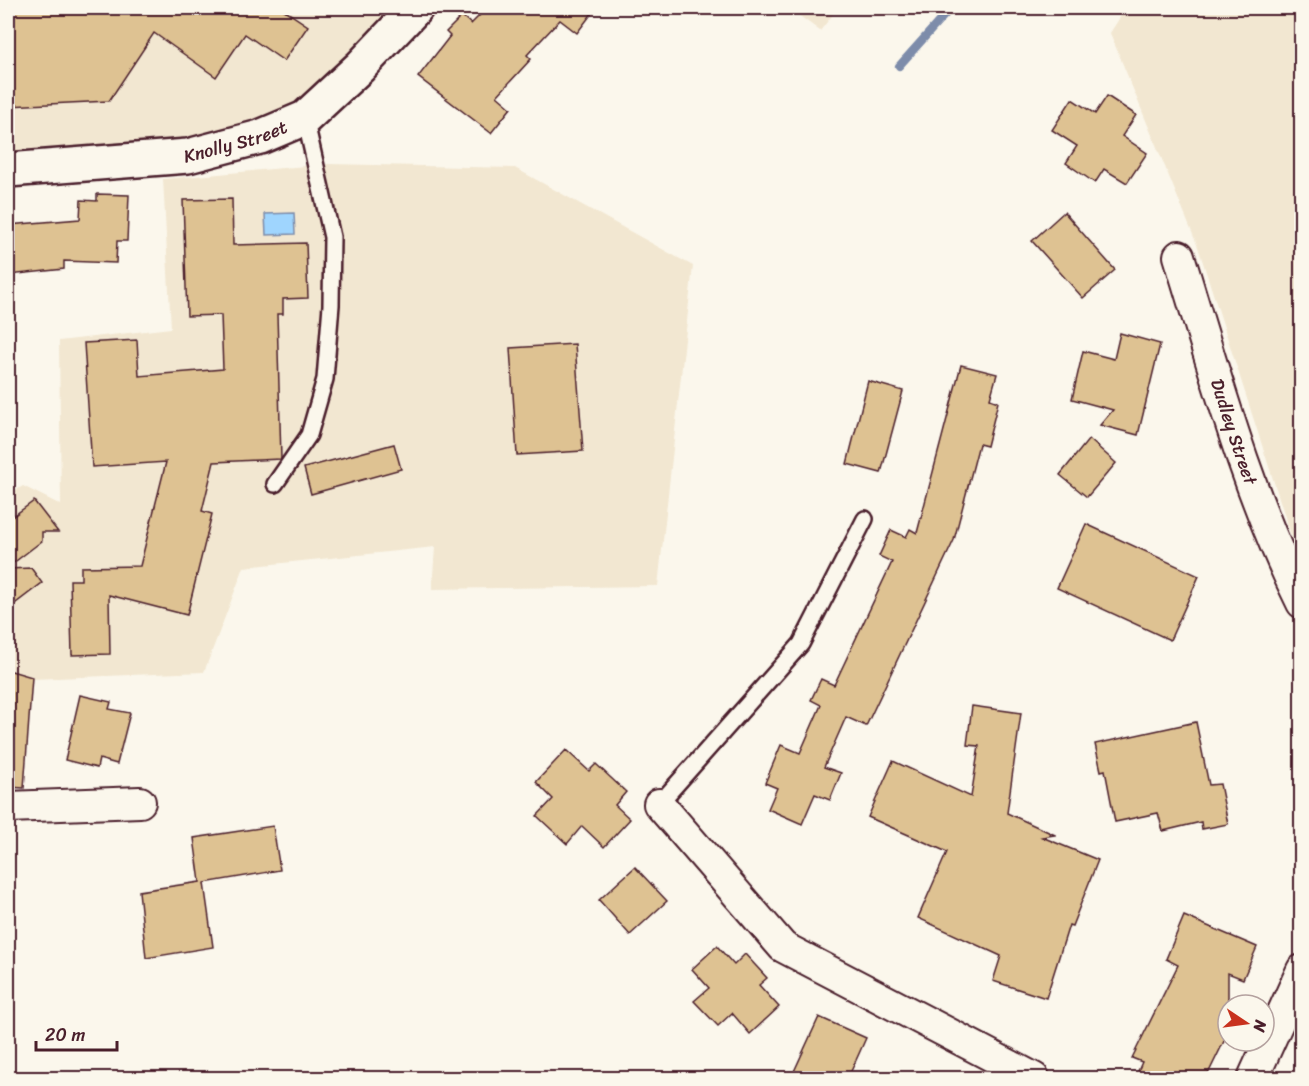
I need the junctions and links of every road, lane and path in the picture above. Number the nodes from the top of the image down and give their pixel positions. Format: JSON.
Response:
{"nodes":[{"id":1,"x":416,"y":8,"type":"edge"},
{"id":2,"x":305,"y":118,"type":"junction"},
{"id":3,"x":8,"y":170,"type":"edge"},
{"id":4,"x":1179,"y":256,"type":"dead end"},
{"id":5,"x":275,"y":484,"type":"dead end"},
{"id":6,"x":865,"y":519,"type":"dead end"},
{"id":7,"x":1302,"y":603,"type":"edge"},
{"id":8,"x":140,"y":802,"type":"dead end"},
{"id":9,"x":659,"y":804,"type":"joint"},
{"id":10,"x":8,"y":807,"type":"edge"},
{"id":11,"x":1302,"y":970,"type":"edge"},
{"id":12,"x":1034,"y":1078,"type":"edge"},
{"id":13,"x":1253,"y":1078,"type":"edge"}],
"edges":[{"from":1,"to":2,"type":"main road","name":"Knolly Street"},
{"from":2,"to":3,"type":"main road","name":"Knolly Street"},
{"from":2,"to":5,"type":"lane"},
{"from":4,"to":7,"type":"street","name":"Dudley Street"},
{"from":6,"to":9,"type":"lane"},
{"from":8,"to":10,"type":"street"},
{"from":9,"to":12,"type":"street"},
{"from":11,"to":13,"type":"street"}]}
